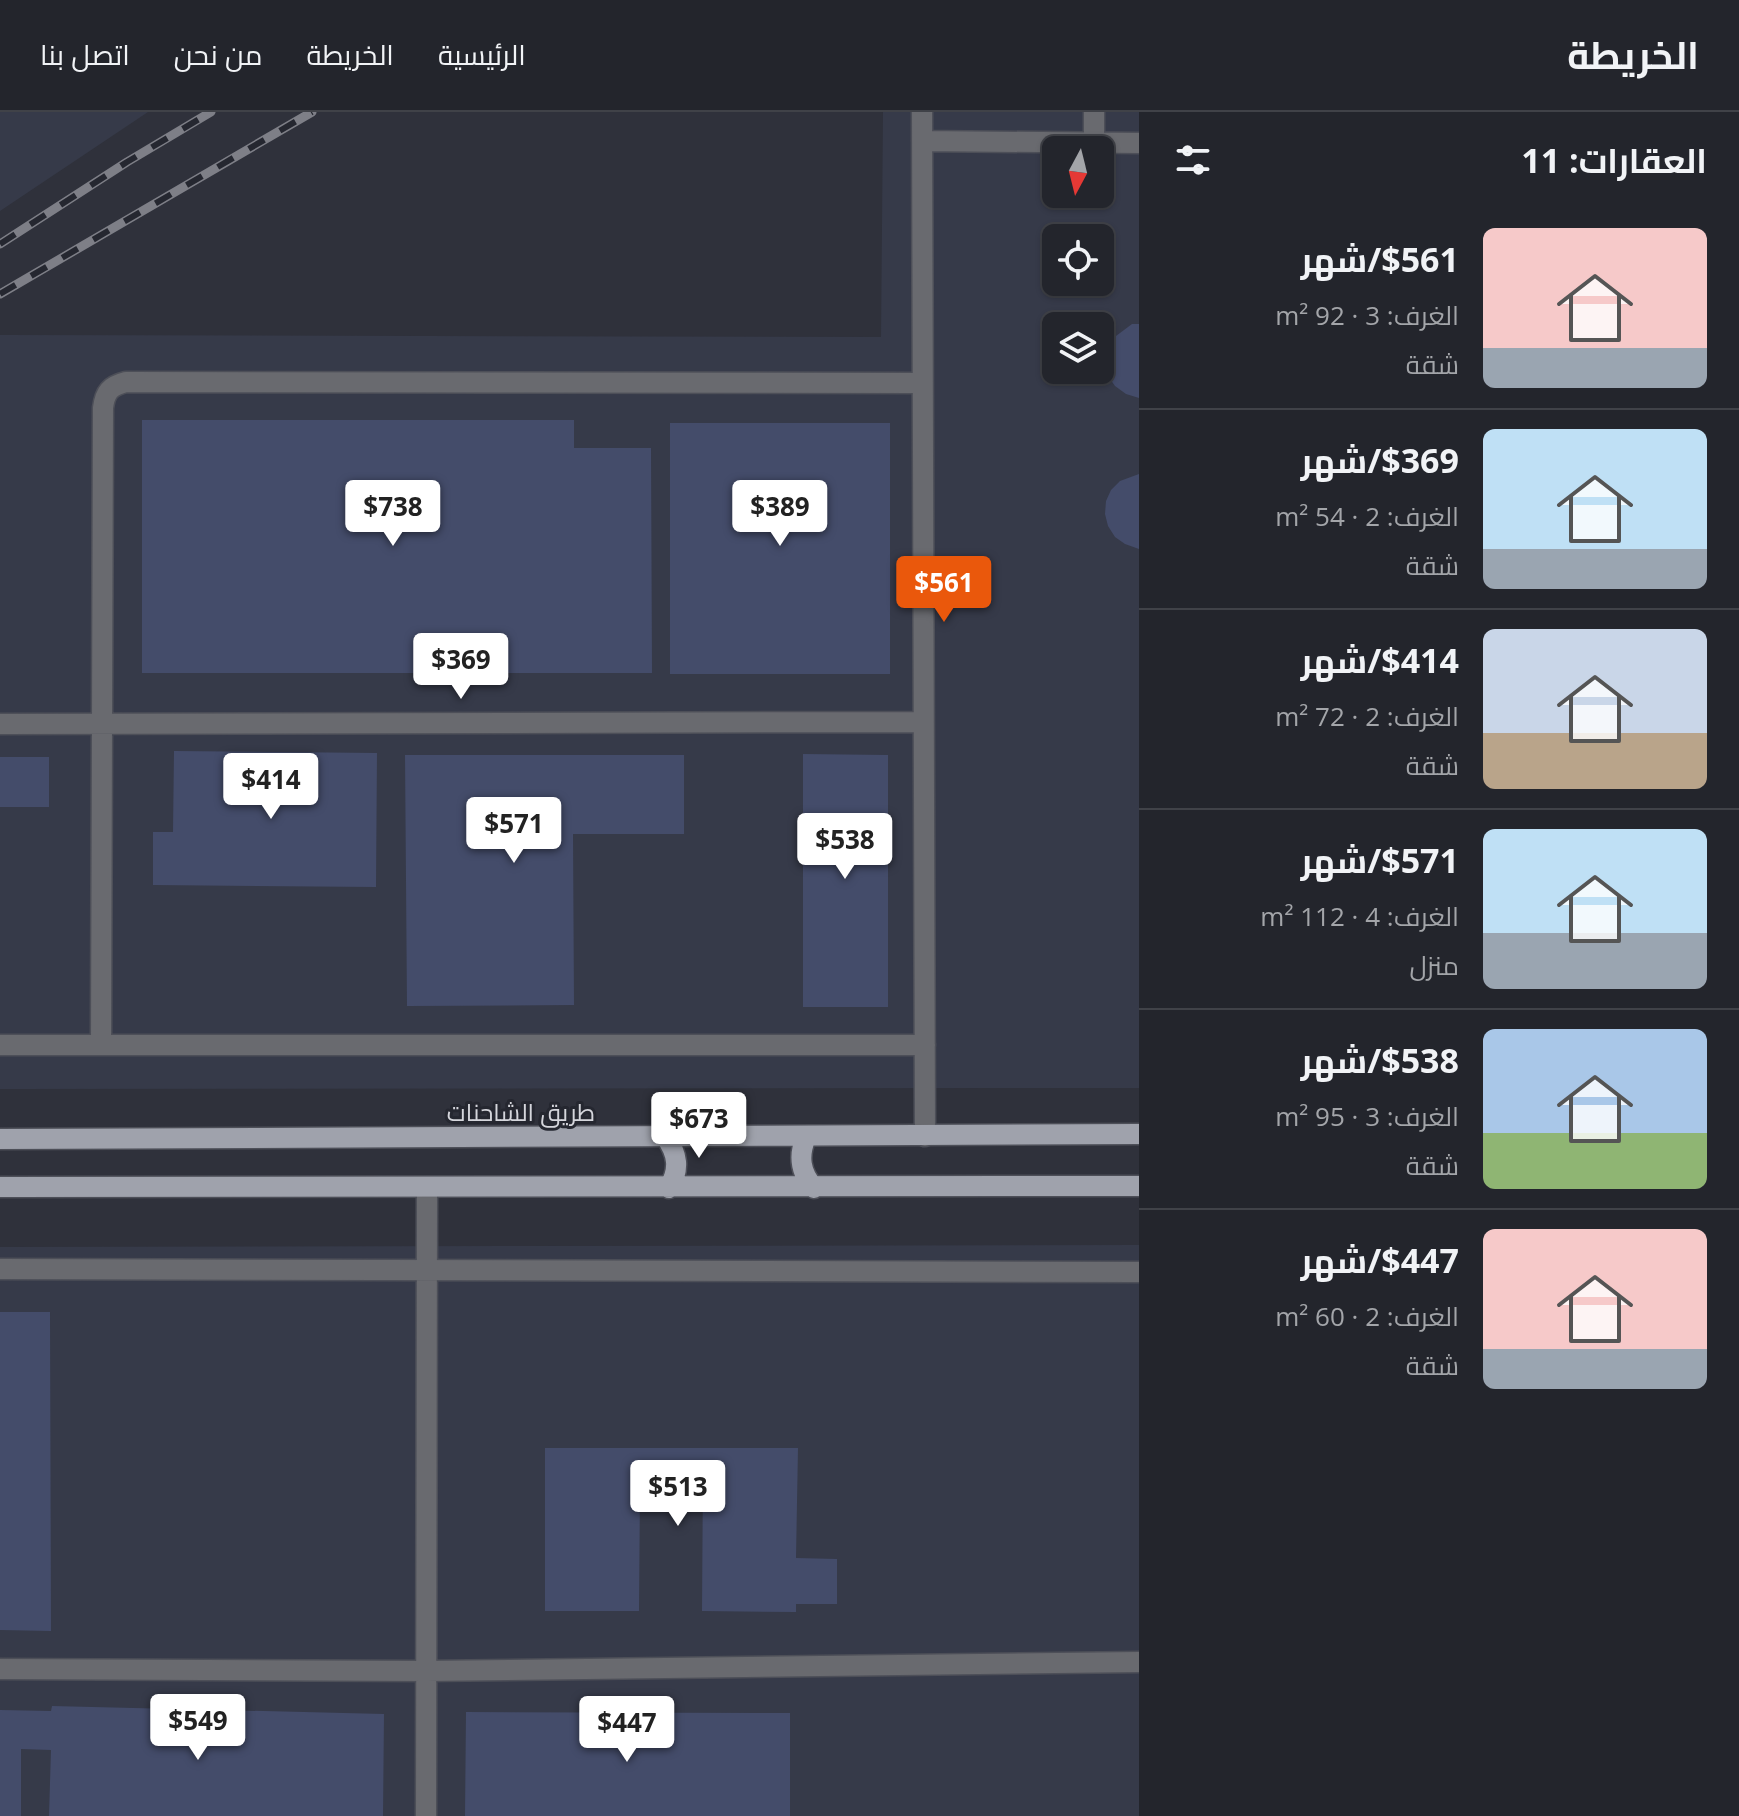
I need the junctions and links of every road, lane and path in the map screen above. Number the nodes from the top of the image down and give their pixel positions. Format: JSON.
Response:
{"nodes":[{"id":1,"x":922,"y":112,"type":"edge"},
{"id":2,"x":1094,"y":112,"type":"edge"},
{"id":3,"x":1094,"y":136,"type":"edge"},
{"id":4,"x":922,"y":141,"type":"junction"},
{"id":5,"x":1042,"y":142,"type":"edge"},
{"id":6,"x":1114,"y":142,"type":"edge"},
{"id":7,"x":1139,"y":143,"type":"edge"},
{"id":8,"x":921,"y":383,"type":"junction"},
{"id":9,"x":923,"y":722,"type":"junction"},
{"id":10,"x":102,"y":723,"type":"junction"},
{"id":11,"x":0,"y":724,"type":"edge"},
{"id":12,"x":0,"y":1045,"type":"edge"},
{"id":13,"x":101,"y":1045,"type":"junction"},
{"id":14,"x":925,"y":1045,"type":"junction"},
{"id":15,"x":1139,"y":1134,"type":"edge"},
{"id":16,"x":665,"y":1136,"type":"junction"},
{"id":17,"x":925,"y":1136,"type":"junction"},
{"id":18,"x":806,"y":1137,"type":"junction"},
{"id":19,"x":0,"y":1139,"type":"edge"},
{"id":20,"x":1139,"y":1186,"type":"edge"},
{"id":21,"x":0,"y":1187,"type":"edge"},
{"id":22,"x":427,"y":1187,"type":"junction"},
{"id":23,"x":669,"y":1188,"type":"junction"},
{"id":24,"x":814,"y":1188,"type":"junction"},
{"id":25,"x":0,"y":1269,"type":"edge"},
{"id":26,"x":427,"y":1270,"type":"junction"},
{"id":27,"x":1139,"y":1272,"type":"edge"},
{"id":28,"x":1139,"y":1662,"type":"edge"},
{"id":29,"x":0,"y":1669,"type":"edge"},
{"id":30,"x":426,"y":1671,"type":"junction"},
{"id":31,"x":426,"y":1816,"type":"edge"}],
"edges":[{"from":1,"to":4,"type":"street"},
{"from":2,"to":3,"type":"street"},
{"from":4,"to":5,"type":"street"},
{"from":4,"to":8,"type":"street"},
{"from":6,"to":7,"type":"street"},
{"from":8,"to":9,"type":"street"},
{"from":8,"to":10,"type":"street"},
{"from":9,"to":10,"type":"street"},
{"from":9,"to":14,"type":"street"},
{"from":10,"to":11,"type":"street"},
{"from":10,"to":13,"type":"street"},
{"from":12,"to":13,"type":"street"},
{"from":13,"to":14,"type":"street"},
{"from":14,"to":17,"type":"street"},
{"from":15,"to":17,"type":"main road","name":"طريق الشاحنات"},
{"from":16,"to":18,"type":"main road","name":"طريق الشاحنات"},
{"from":16,"to":19,"type":"main road","name":"طريق الشاحنات"},
{"from":16,"to":23,"type":"main road"},
{"from":17,"to":18,"type":"main road","name":"طريق الشاحنات"},
{"from":18,"to":24,"type":"main road"},
{"from":20,"to":24,"type":"main road"},
{"from":21,"to":22,"type":"main road"},
{"from":22,"to":23,"type":"main road"},
{"from":22,"to":26,"type":"street"},
{"from":23,"to":24,"type":"main road"},
{"from":25,"to":26,"type":"street"},
{"from":26,"to":27,"type":"street"},
{"from":26,"to":30,"type":"street"},
{"from":28,"to":30,"type":"street"},
{"from":29,"to":30,"type":"street"},
{"from":30,"to":31,"type":"street"}]}
